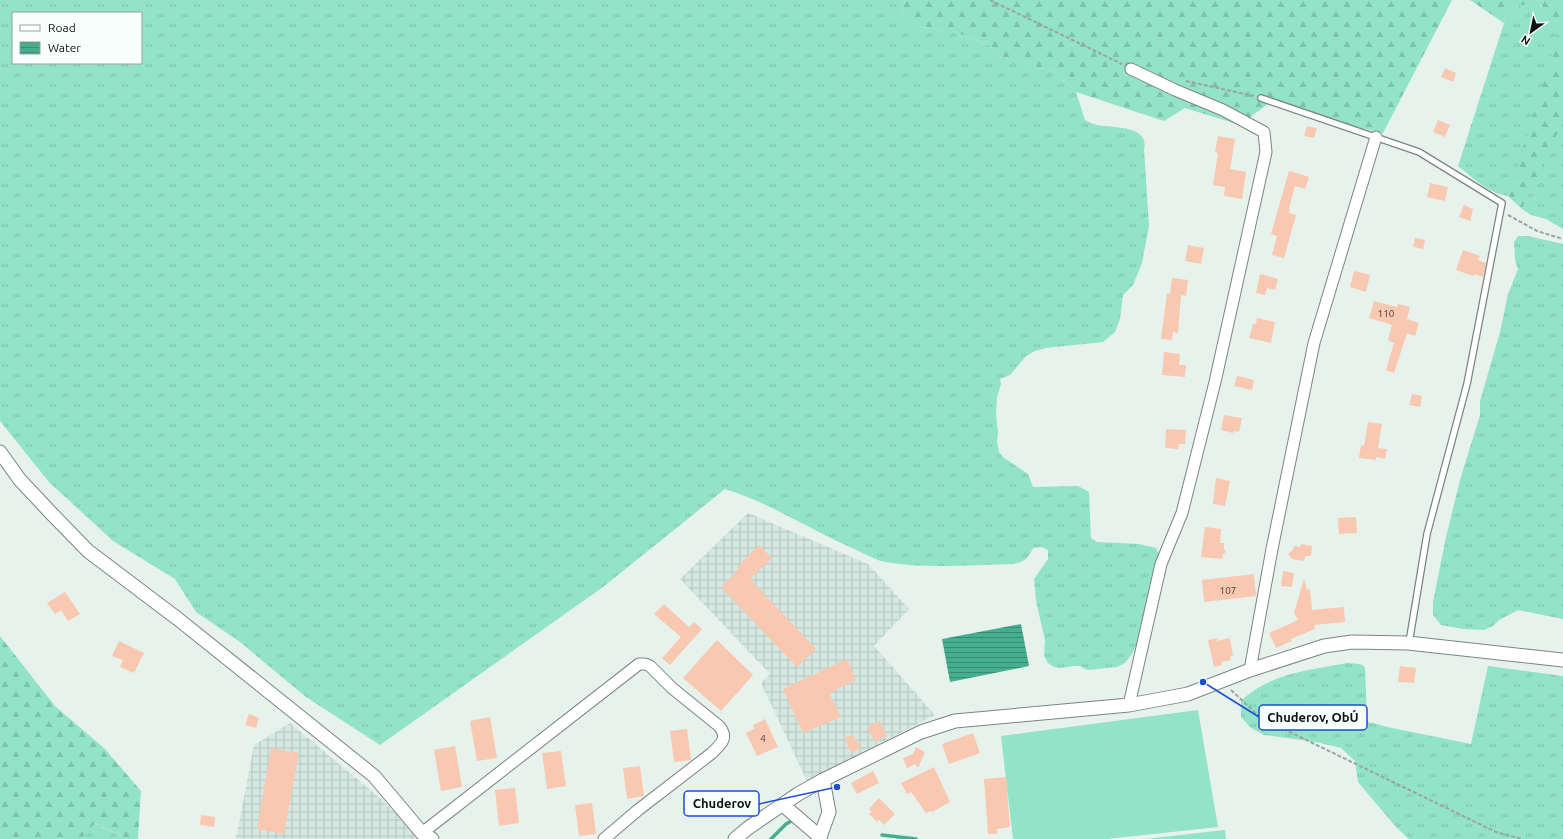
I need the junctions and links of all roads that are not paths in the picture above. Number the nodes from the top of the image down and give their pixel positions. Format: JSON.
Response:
{"nodes":[{"id":1,"x":1131,"y":69,"type":"road end"},
{"id":2,"x":1261,"y":98,"type":"road end"},
{"id":3,"x":1376,"y":137,"type":"junction"},
{"id":4,"x":0,"y":452,"type":"edge"},
{"id":5,"x":1408,"y":643,"type":"junction"},
{"id":6,"x":1563,"y":660,"type":"edge"},
{"id":7,"x":1250,"y":670,"type":"junction"},
{"id":8,"x":1128,"y":705,"type":"junction"},
{"id":9,"x":823,"y":780,"type":"junction"},
{"id":10,"x":787,"y":808,"type":"junction"},
{"id":11,"x":821,"y":834,"type":"edge"},
{"id":12,"x":427,"y":836,"type":"edge"},
{"id":13,"x":604,"y":839,"type":"edge"},
{"id":14,"x":735,"y":839,"type":"edge"}],
"edges":[{"from":1,"to":8,"type":"street"},
{"from":2,"to":3,"type":"lane"},
{"from":3,"to":5,"type":"lane"},
{"from":3,"to":7,"type":"street"},
{"from":4,"to":12,"type":"street"},
{"from":5,"to":6,"type":"street"},
{"from":5,"to":7,"type":"street"},
{"from":7,"to":8,"type":"street"},
{"from":8,"to":9,"type":"street"},
{"from":9,"to":10,"type":"street"},
{"from":9,"to":11,"type":"street"},
{"from":10,"to":11,"type":"street"},
{"from":10,"to":14,"type":"street"},
{"from":12,"to":13,"type":"street"}]}
